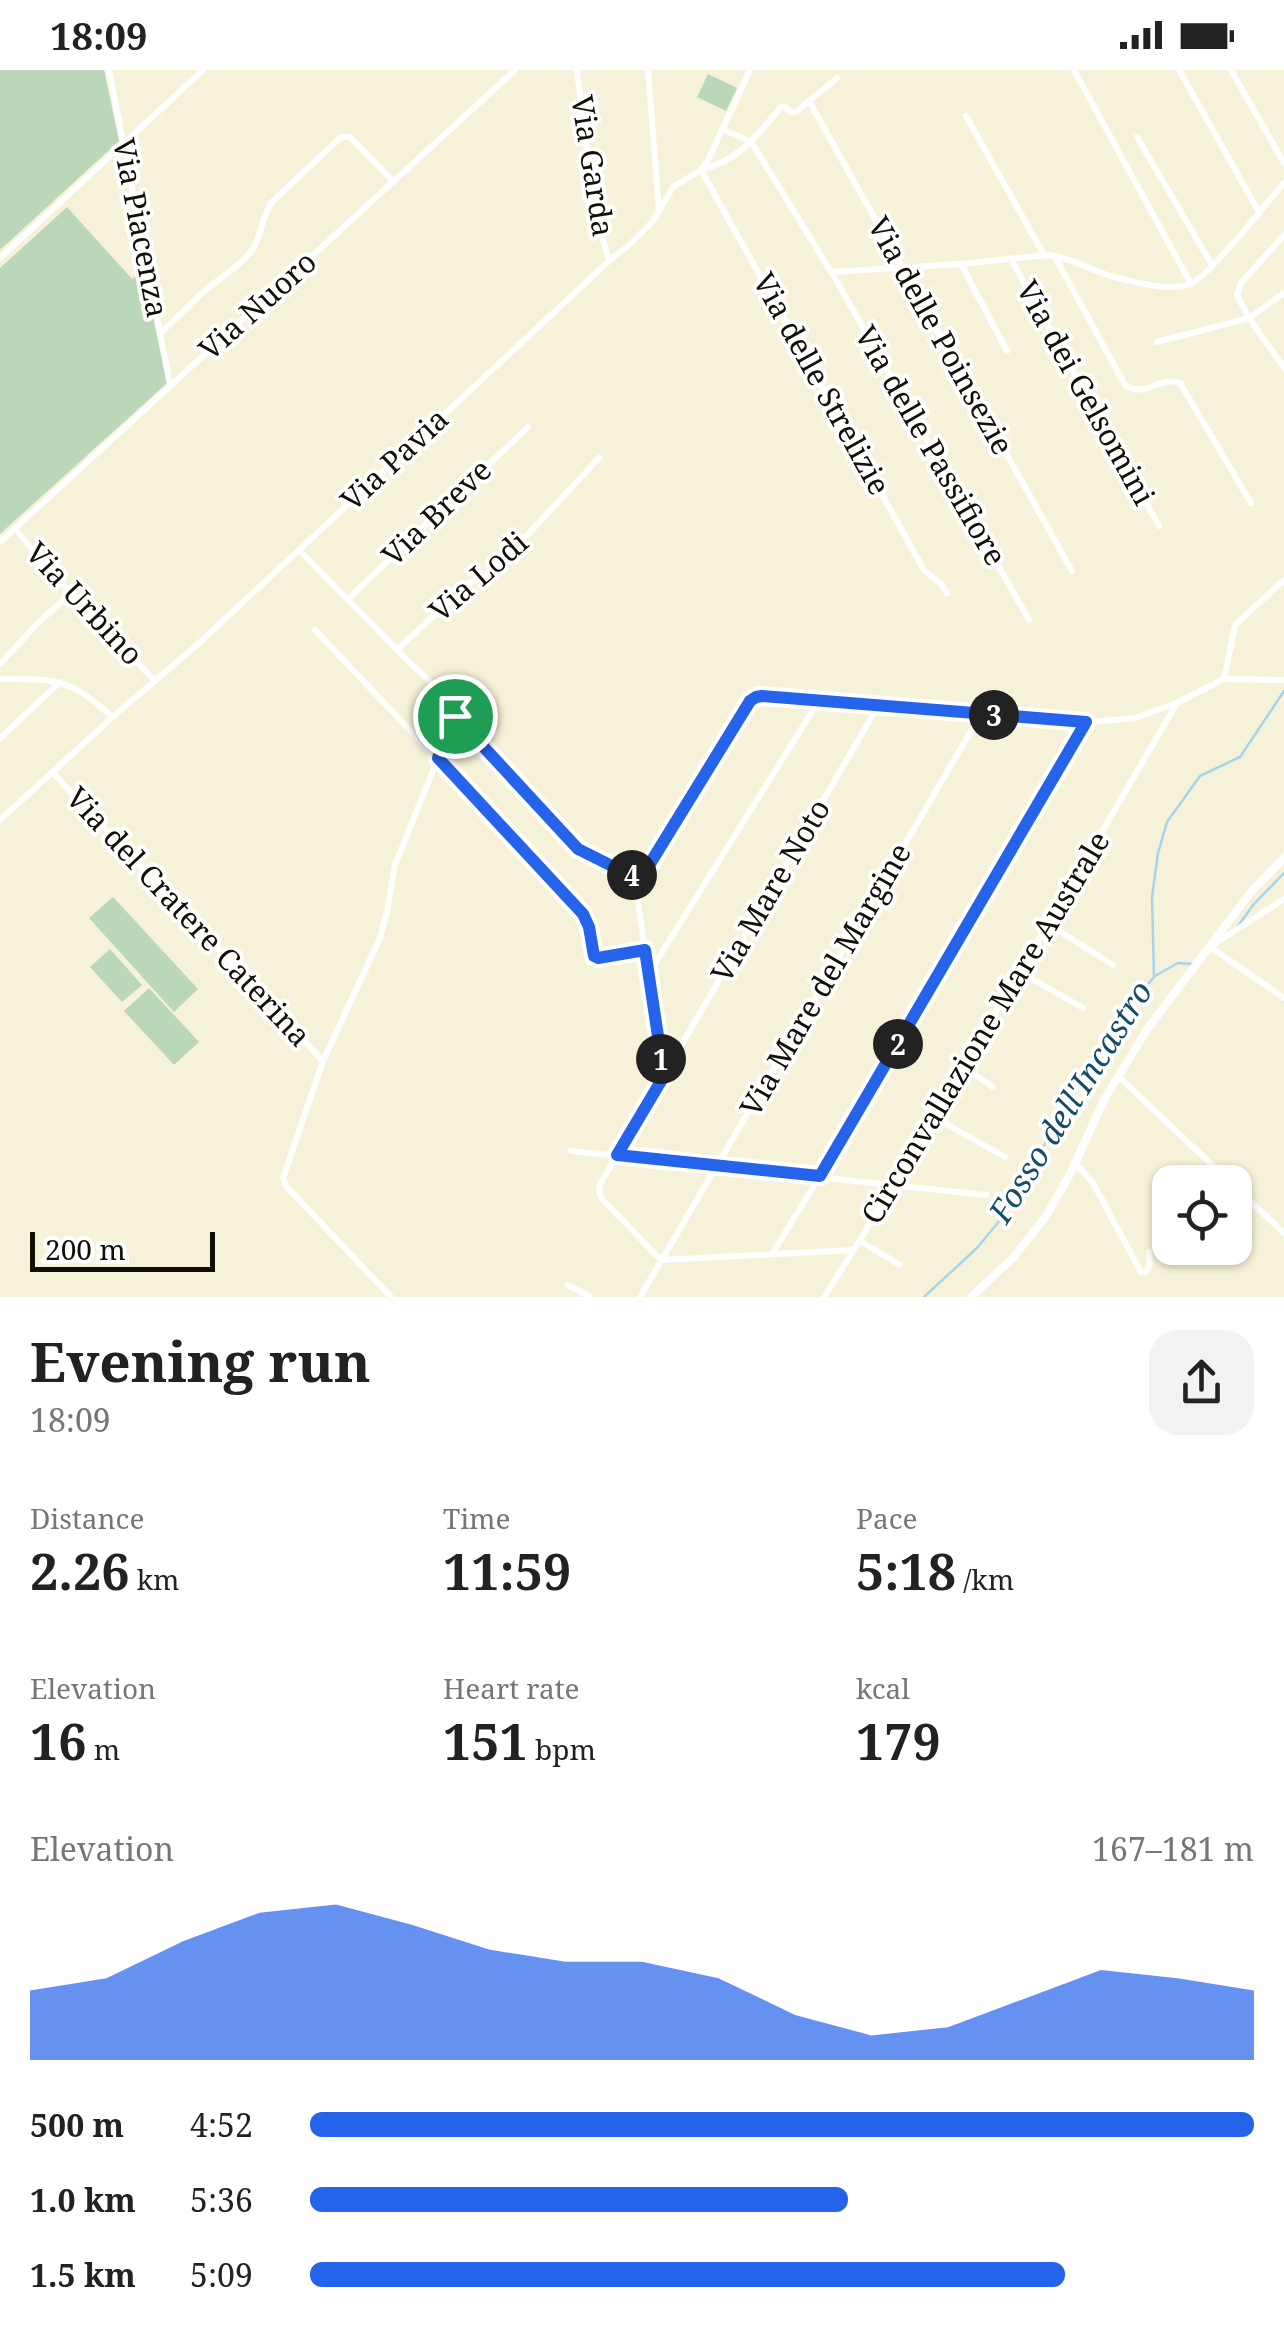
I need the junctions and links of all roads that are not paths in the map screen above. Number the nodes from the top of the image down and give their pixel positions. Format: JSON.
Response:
{"nodes":[{"id":1,"x":109,"y":70,"type":"edge"},
{"id":2,"x":203,"y":70,"type":"edge"},
{"id":3,"x":515,"y":70,"type":"edge"},
{"id":4,"x":577,"y":70,"type":"edge"},
{"id":5,"x":648,"y":70,"type":"edge"},
{"id":6,"x":750,"y":70,"type":"edge"},
{"id":7,"x":1074,"y":70,"type":"edge"},
{"id":8,"x":1180,"y":70,"type":"edge"},
{"id":9,"x":1231,"y":70,"type":"edge"},
{"id":10,"x":837,"y":78,"type":"dead end"},
{"id":11,"x":809,"y":101,"type":"junction"},
{"id":12,"x":966,"y":116,"type":"dead end"},
{"id":13,"x":724,"y":130,"type":"junction"},
{"id":14,"x":1137,"y":138,"type":"dead end"},
{"id":15,"x":752,"y":143,"type":"junction"},
{"id":16,"x":124,"y":144,"type":"junction"},
{"id":17,"x":1284,"y":164,"type":"edge"},
{"id":18,"x":701,"y":170,"type":"junction"},
{"id":19,"x":394,"y":182,"type":"junction"},
{"id":20,"x":1284,"y":184,"type":"edge"},
{"id":21,"x":1259,"y":212,"type":"junction"},
{"id":22,"x":658,"y":213,"type":"junction"},
{"id":23,"x":1284,"y":235,"type":"edge"},
{"id":24,"x":1044,"y":256,"type":"junction"},
{"id":25,"x":1054,"y":256,"type":"junction"},
{"id":26,"x":0,"y":258,"type":"edge"},
{"id":27,"x":1011,"y":259,"type":"junction"},
{"id":28,"x":608,"y":261,"type":"junction"},
{"id":29,"x":961,"y":264,"type":"junction"},
{"id":30,"x":1212,"y":266,"type":"junction"},
{"id":31,"x":902,"y":269,"type":"junction"},
{"id":32,"x":832,"y":272,"type":"junction"},
{"id":33,"x":1191,"y":284,"type":"junction"},
{"id":34,"x":1284,"y":293,"type":"edge"},
{"id":35,"x":1248,"y":318,"type":"junction"},
{"id":36,"x":160,"y":333,"type":"junction"},
{"id":37,"x":1157,"y":342,"type":"dead end"},
{"id":38,"x":1007,"y":350,"type":"dead end"},
{"id":39,"x":1283,"y":363,"type":"edge"},
{"id":40,"x":170,"y":385,"type":"junction"},
{"id":41,"x":528,"y":428,"type":"dead end"},
{"id":42,"x":599,"y":458,"type":"dead end"},
{"id":43,"x":1251,"y":502,"type":"dead end"},
{"id":44,"x":1159,"y":526,"type":"dead end"},
{"id":45,"x":15,"y":528,"type":"junction"},
{"id":46,"x":0,"y":542,"type":"edge"},
{"id":47,"x":299,"y":550,"type":"junction"},
{"id":48,"x":1072,"y":571,"type":"dead end"},
{"id":49,"x":1284,"y":580,"type":"edge"},
{"id":50,"x":72,"y":593,"type":"junction"},
{"id":51,"x":947,"y":593,"type":"dead end"},
{"id":52,"x":348,"y":600,"type":"junction"},
{"id":53,"x":1029,"y":620,"type":"dead end"},
{"id":54,"x":315,"y":630,"type":"dead end"},
{"id":55,"x":397,"y":650,"type":"junction"},
{"id":56,"x":0,"y":664,"type":"edge"},
{"id":57,"x":0,"y":679,"type":"edge"},
{"id":58,"x":1224,"y":679,"type":"junction"},
{"id":59,"x":154,"y":680,"type":"junction"},
{"id":60,"x":1282,"y":680,"type":"edge"},
{"id":61,"x":60,"y":682,"type":"junction"},
{"id":62,"x":818,"y":702,"type":"junction"},
{"id":63,"x":1177,"y":703,"type":"junction"},
{"id":64,"x":878,"y":706,"type":"junction"},
{"id":65,"x":981,"y":714,"type":"junction"},
{"id":66,"x":455,"y":716,"type":"junction"},
{"id":67,"x":112,"y":717,"type":"junction"},
{"id":68,"x":1086,"y":722,"type":"junction"},
{"id":69,"x":0,"y":738,"type":"edge"},
{"id":70,"x":438,"y":758,"type":"junction"},
{"id":71,"x":52,"y":774,"type":"junction"},
{"id":72,"x":0,"y":820,"type":"edge"},
{"id":73,"x":1284,"y":858,"type":"edge"},
{"id":74,"x":640,"y":880,"type":"junction"},
{"id":75,"x":1284,"y":899,"type":"edge"},
{"id":76,"x":1048,"y":924,"type":"junction"},
{"id":77,"x":1210,"y":948,"type":"junction"},
{"id":78,"x":645,"y":950,"type":"junction"},
{"id":79,"x":1113,"y":964,"type":"dead end"},
{"id":80,"x":1020,"y":972,"type":"junction"},
{"id":81,"x":648,"y":974,"type":"junction"},
{"id":82,"x":1284,"y":998,"type":"edge"},
{"id":83,"x":1082,"y":1008,"type":"dead end"},
{"id":84,"x":323,"y":1061,"type":"junction"},
{"id":85,"x":964,"y":1067,"type":"junction"},
{"id":86,"x":664,"y":1076,"type":"junction"},
{"id":87,"x":1118,"y":1078,"type":"junction"},
{"id":88,"x":993,"y":1087,"type":"dead end"},
{"id":89,"x":934,"y":1118,"type":"junction"},
{"id":90,"x":571,"y":1151,"type":"dead end"},
{"id":91,"x":617,"y":1155,"type":"junction"},
{"id":92,"x":1005,"y":1157,"type":"dead end"},
{"id":93,"x":1075,"y":1163,"type":"junction"},
{"id":94,"x":1211,"y":1165,"type":"edge"},
{"id":95,"x":718,"y":1166,"type":"junction"},
{"id":96,"x":820,"y":1176,"type":"junction"},
{"id":97,"x":895,"y":1184,"type":"junction"},
{"id":98,"x":986,"y":1195,"type":"dead end"},
{"id":99,"x":1252,"y":1203,"type":"edge"},
{"id":100,"x":1284,"y":1233,"type":"edge"},
{"id":101,"x":860,"y":1241,"type":"junction"},
{"id":102,"x":854,"y":1250,"type":"junction"},
{"id":103,"x":1149,"y":1252,"type":"dead end"},
{"id":104,"x":771,"y":1255,"type":"junction"},
{"id":105,"x":662,"y":1260,"type":"junction"},
{"id":106,"x":900,"y":1265,"type":"dead end"},
{"id":107,"x":568,"y":1284,"type":"dead end"},
{"id":108,"x":391,"y":1297,"type":"edge"},
{"id":109,"x":590,"y":1297,"type":"edge"},
{"id":110,"x":640,"y":1297,"type":"edge"},
{"id":111,"x":824,"y":1297,"type":"edge"},
{"id":112,"x":971,"y":1297,"type":"edge"}],
"edges":[{"from":1,"to":16,"type":"street","name":"Via Piacenza"},
{"from":2,"to":16,"type":"street"},
{"from":3,"to":19,"type":"street","name":"Via Nuoro"},
{"from":4,"to":28,"type":"street","name":"Via Garda"},
{"from":5,"to":22,"type":"street"},
{"from":6,"to":13,"type":"street","name":"Via Pavia"},
{"from":7,"to":33,"type":"street"},
{"from":8,"to":21,"type":"street"},
{"from":9,"to":17,"type":"street"},
{"from":10,"to":11,"type":"street"},
{"from":11,"to":15,"type":"street"},
{"from":11,"to":31,"type":"street","name":"Via delle Poinsezie"},
{"from":12,"to":24,"type":"street"},
{"from":13,"to":15,"type":"street"},
{"from":13,"to":18,"type":"street","name":"Via Pavia"},
{"from":14,"to":30,"type":"street"},
{"from":15,"to":18,"type":"street"},
{"from":15,"to":32,"type":"street","name":"Via delle Passifiore"},
{"from":16,"to":26,"type":"street"},
{"from":16,"to":36,"type":"street","name":"Via Piacenza"},
{"from":18,"to":22,"type":"street","name":"Via Pavia"},
{"from":18,"to":51,"type":"street","name":"Via delle Strelizie"},
{"from":19,"to":36,"type":"street"},
{"from":19,"to":40,"type":"street","name":"Via Nuoro"},
{"from":20,"to":21,"type":"street"},
{"from":21,"to":30,"type":"street"},
{"from":22,"to":28,"type":"street","name":"Via Pavia"},
{"from":23,"to":35,"type":"street"},
{"from":24,"to":25,"type":"street"},
{"from":24,"to":27,"type":"street"},
{"from":25,"to":33,"type":"street"},
{"from":25,"to":43,"type":"street"},
{"from":27,"to":29,"type":"street"},
{"from":27,"to":44,"type":"street","name":"Via dei Gelsomini"},
{"from":28,"to":47,"type":"street","name":"Via Pavia"},
{"from":29,"to":31,"type":"street"},
{"from":29,"to":38,"type":"street"},
{"from":30,"to":33,"type":"street"},
{"from":31,"to":32,"type":"street"},
{"from":31,"to":48,"type":"street","name":"Via delle Poinsezie"},
{"from":32,"to":53,"type":"street","name":"Via delle Passifiore"},
{"from":34,"to":35,"type":"street"},
{"from":35,"to":37,"type":"street"},
{"from":35,"to":39,"type":"street"},
{"from":36,"to":40,"type":"street","name":"Via Piacenza"},
{"from":40,"to":45,"type":"street","name":"Via Nuoro"},
{"from":41,"to":52,"type":"street","name":"Via Breve"},
{"from":42,"to":55,"type":"street","name":"Via Lodi"},
{"from":45,"to":46,"type":"street","name":"Via Nuoro"},
{"from":45,"to":50,"type":"street","name":"Via Urbino"},
{"from":47,"to":52,"type":"street"},
{"from":47,"to":59,"type":"street","name":"Via Pavia"},
{"from":49,"to":58,"type":"street"},
{"from":50,"to":56,"type":"street"},
{"from":50,"to":59,"type":"street","name":"Via Urbino"},
{"from":52,"to":55,"type":"street"},
{"from":54,"to":70,"type":"street"},
{"from":55,"to":66,"type":"street"},
{"from":57,"to":61,"type":"street"},
{"from":58,"to":60,"type":"street"},
{"from":58,"to":63,"type":"street"},
{"from":59,"to":67,"type":"street","name":"Via Pavia"},
{"from":61,"to":67,"type":"street"},
{"from":61,"to":69,"type":"street"},
{"from":62,"to":64,"type":"street"},
{"from":62,"to":74,"type":"street"},
{"from":62,"to":81,"type":"street"},
{"from":63,"to":68,"type":"street"},
{"from":63,"to":76,"type":"street","name":"Circonvallazione Mare Australe"},
{"from":64,"to":65,"type":"street"},
{"from":64,"to":86,"type":"street","name":"Via Mare Noto"},
{"from":65,"to":68,"type":"street"},
{"from":65,"to":95,"type":"street","name":"Via Mare del Margine"},
{"from":66,"to":70,"type":"street"},
{"from":66,"to":74,"type":"street"},
{"from":67,"to":71,"type":"street","name":"Via Pavia"},
{"from":68,"to":96,"type":"street"},
{"from":70,"to":78,"type":"street"},
{"from":70,"to":84,"type":"street"},
{"from":71,"to":72,"type":"street","name":"Via Pavia"},
{"from":71,"to":84,"type":"street","name":"Via del Cratere Caterina"},
{"from":73,"to":77,"type":"main road"},
{"from":74,"to":78,"type":"street"},
{"from":75,"to":77,"type":"street"},
{"from":76,"to":79,"type":"street"},
{"from":76,"to":80,"type":"street","name":"Circonvallazione Mare Australe"},
{"from":77,"to":82,"type":"street"},
{"from":77,"to":87,"type":"main road"},
{"from":78,"to":81,"type":"street"},
{"from":80,"to":83,"type":"street"},
{"from":80,"to":85,"type":"street","name":"Circonvallazione Mare Australe"},
{"from":81,"to":86,"type":"street"},
{"from":84,"to":108,"type":"street"},
{"from":85,"to":88,"type":"street"},
{"from":85,"to":89,"type":"street","name":"Circonvallazione Mare Australe"},
{"from":86,"to":91,"type":"street"},
{"from":87,"to":93,"type":"main road"},
{"from":87,"to":94,"type":"street"},
{"from":89,"to":92,"type":"street"},
{"from":89,"to":97,"type":"street","name":"Circonvallazione Mare Australe"},
{"from":90,"to":91,"type":"street"},
{"from":91,"to":95,"type":"street"},
{"from":91,"to":105,"type":"street"},
{"from":93,"to":103,"type":"street"},
{"from":93,"to":112,"type":"main road"},
{"from":95,"to":96,"type":"street"},
{"from":95,"to":105,"type":"street","name":"Via Mare del Margine"},
{"from":96,"to":97,"type":"street"},
{"from":96,"to":104,"type":"street"},
{"from":97,"to":98,"type":"street"},
{"from":97,"to":101,"type":"street","name":"Circonvallazione Mare Australe"},
{"from":99,"to":100,"type":"street"},
{"from":101,"to":102,"type":"street","name":"Circonvallazione Mare Australe"},
{"from":101,"to":106,"type":"street"},
{"from":102,"to":104,"type":"street","name":"Circonvallazione Mare Australe"},
{"from":102,"to":111,"type":"street"},
{"from":104,"to":105,"type":"street","name":"Circonvallazione Mare Australe"},
{"from":105,"to":110,"type":"street","name":"Via Mare del Margine"},
{"from":107,"to":109,"type":"street"}]}
